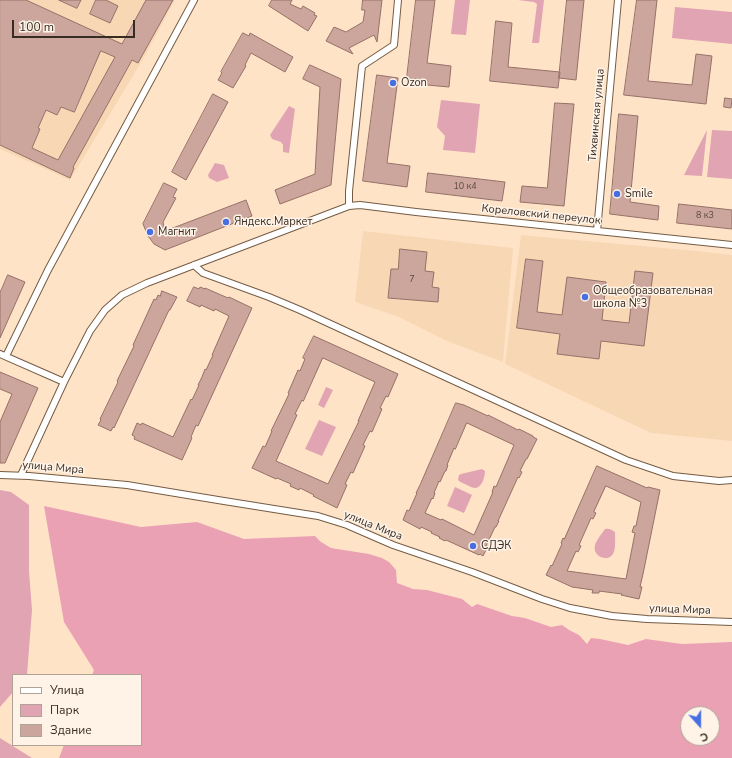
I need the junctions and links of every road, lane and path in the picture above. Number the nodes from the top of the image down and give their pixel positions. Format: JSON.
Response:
{"nodes":[{"id":1,"x":194,"y":0,"type":"edge"},
{"id":2,"x":398,"y":0,"type":"edge"},
{"id":3,"x":618,"y":0,"type":"edge"},
{"id":4,"x":349,"y":206,"type":"junction"},
{"id":5,"x":597,"y":231,"type":"junction"},
{"id":6,"x":732,"y":245,"type":"edge"},
{"id":7,"x":194,"y":265,"type":"junction"},
{"id":8,"x":3,"y":355,"type":"edge"},
{"id":9,"x":64,"y":382,"type":"junction"},
{"id":10,"x":0,"y":475,"type":"edge"},
{"id":11,"x":22,"y":475,"type":"junction"},
{"id":12,"x":732,"y":480,"type":"edge"},
{"id":13,"x":732,"y":622,"type":"edge"}],
"edges":[{"from":1,"to":8,"type":"street"},
{"from":2,"to":4,"type":"street"},
{"from":3,"to":5,"type":"street","name":"Тихвинская улица"},
{"from":4,"to":5,"type":"street","name":"Кореловский переулок"},
{"from":4,"to":7,"type":"street"},
{"from":5,"to":6,"type":"street","name":"Кореловский переулок"},
{"from":7,"to":9,"type":"street"},
{"from":7,"to":12,"type":"street"},
{"from":8,"to":9,"type":"street"},
{"from":9,"to":11,"type":"street"},
{"from":10,"to":11,"type":"street","name":"улица Мира"},
{"from":11,"to":13,"type":"street","name":"улица Мира"}]}
